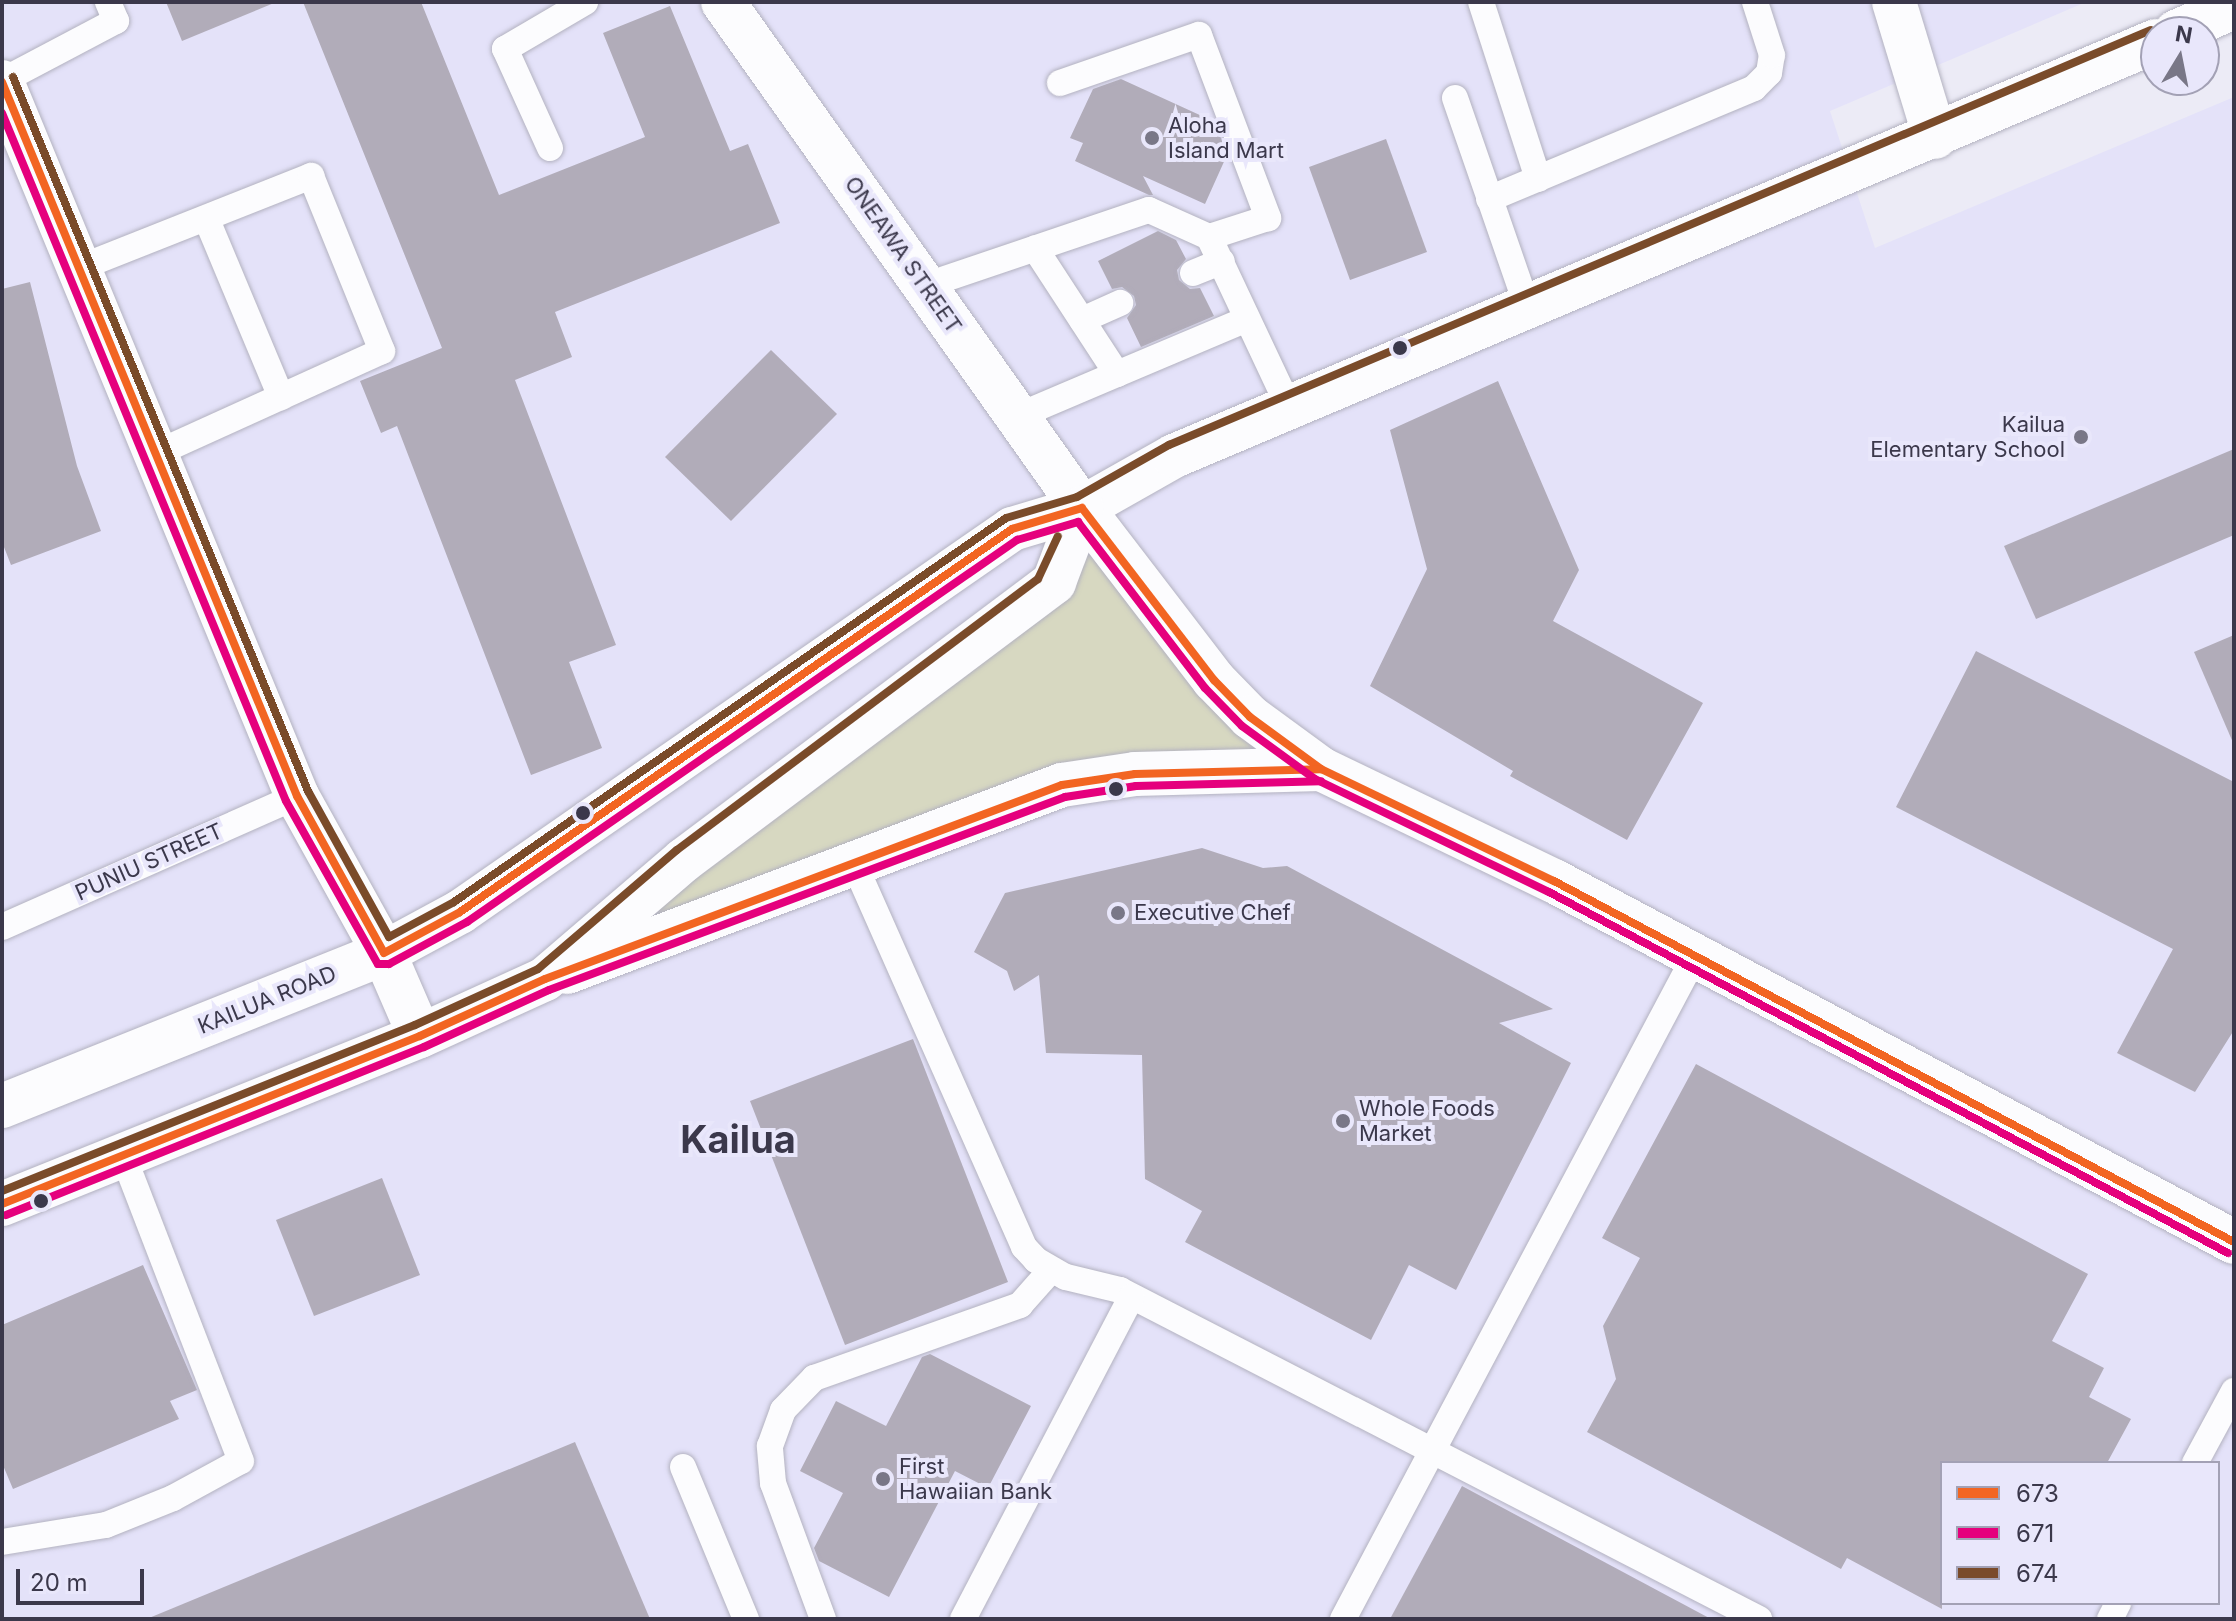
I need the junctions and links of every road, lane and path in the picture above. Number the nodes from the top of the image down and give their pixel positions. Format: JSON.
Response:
{"nodes":[{"id":1,"x":108,"y":2,"type":"edge"},
{"id":2,"x":585,"y":2,"type":"edge"},
{"id":3,"x":723,"y":2,"type":"edge"},
{"id":4,"x":1481,"y":2,"type":"edge"},
{"id":5,"x":1755,"y":2,"type":"edge"},
{"id":6,"x":1894,"y":2,"type":"edge"},
{"id":7,"x":2234,"y":7,"type":"edge"},
{"id":8,"x":2213,"y":16,"type":"edge"},
{"id":9,"x":2140,"y":48,"type":"edge"},
{"id":10,"x":2,"y":81,"type":"edge"},
{"id":11,"x":1060,"y":83,"type":"dead end"},
{"id":12,"x":1455,"y":98,"type":"dead end"},
{"id":13,"x":1935,"y":137,"type":"junction"},
{"id":14,"x":550,"y":148,"type":"dead end"},
{"id":15,"x":1538,"y":179,"type":"junction"},
{"id":16,"x":1489,"y":199,"type":"junction"},
{"id":17,"x":207,"y":220,"type":"junction"},
{"id":18,"x":1209,"y":237,"type":"junction"},
{"id":19,"x":1035,"y":248,"type":"junction"},
{"id":20,"x":1222,"y":261,"type":"junction"},
{"id":21,"x":79,"y":268,"type":"junction"},
{"id":22,"x":1193,"y":273,"type":"dead end"},
{"id":23,"x":924,"y":286,"type":"junction"},
{"id":24,"x":1120,"y":303,"type":"dead end"},
{"id":25,"x":1527,"y":306,"type":"junction"},
{"id":26,"x":1247,"y":319,"type":"junction"},
{"id":27,"x":1082,"y":320,"type":"junction"},
{"id":28,"x":1117,"y":374,"type":"junction"},
{"id":29,"x":281,"y":397,"type":"junction"},
{"id":30,"x":1289,"y":407,"type":"junction"},
{"id":31,"x":1018,"y":416,"type":"junction"},
{"id":32,"x":157,"y":453,"type":"junction"},
{"id":33,"x":1082,"y":508,"type":"junction"},
{"id":34,"x":1321,"y":769,"type":"junction"},
{"id":35,"x":297,"y":796,"type":"junction"},
{"id":36,"x":853,"y":861,"type":"junction"},
{"id":37,"x":2,"y":927,"type":"edge"},
{"id":38,"x":384,"y":953,"type":"junction"},
{"id":39,"x":1695,"y":956,"type":"junction"},
{"id":40,"x":545,"y":979,"type":"junction"},
{"id":41,"x":420,"y":1036,"type":"junction"},
{"id":42,"x":2,"y":1106,"type":"edge"},
{"id":43,"x":123,"y":1155,"type":"junction"},
{"id":44,"x":2,"y":1204,"type":"edge"},
{"id":45,"x":2234,"y":1242,"type":"edge"},
{"id":46,"x":1051,"y":1270,"type":"junction"},
{"id":47,"x":1131,"y":1297,"type":"junction"},
{"id":48,"x":2234,"y":1391,"type":"edge"},
{"id":49,"x":1431,"y":1452,"type":"junction"},
{"id":50,"x":2196,"y":1461,"type":"edge"},
{"id":51,"x":683,"y":1467,"type":"dead end"},
{"id":52,"x":2,"y":1542,"type":"edge"},
{"id":53,"x":746,"y":1619,"type":"edge"},
{"id":54,"x":823,"y":1619,"type":"edge"},
{"id":55,"x":963,"y":1619,"type":"edge"},
{"id":56,"x":1343,"y":1619,"type":"edge"},
{"id":57,"x":1759,"y":1619,"type":"edge"}],
"edges":[{"from":1,"to":10,"type":"lane"},
{"from":2,"to":14,"type":"lane"},
{"from":3,"to":23,"type":"main road","name":"ONEAWA STREET"},
{"from":4,"to":15,"type":"lane"},
{"from":5,"to":15,"type":"lane"},
{"from":6,"to":13,"type":"main road"},
{"from":7,"to":8,"type":"main road"},
{"from":9,"to":13,"type":"main road","name":"KAILUA ROAD"},
{"from":10,"to":21,"type":"main road"},
{"from":11,"to":18,"type":"lane"},
{"from":12,"to":16,"type":"lane"},
{"from":13,"to":25,"type":"main road","name":"KAILUA ROAD"},
{"from":15,"to":16,"type":"lane"},
{"from":16,"to":25,"type":"lane"},
{"from":17,"to":21,"type":"lane"},
{"from":17,"to":29,"type":"lane"},
{"from":17,"to":29,"type":"lane"},
{"from":18,"to":19,"type":"lane"},
{"from":18,"to":20,"type":"lane"},
{"from":19,"to":23,"type":"lane"},
{"from":19,"to":27,"type":"lane"},
{"from":20,"to":22,"type":"lane"},
{"from":20,"to":26,"type":"lane"},
{"from":21,"to":32,"type":"main road"},
{"from":23,"to":31,"type":"main road","name":"ONEAWA STREET"},
{"from":24,"to":27,"type":"lane"},
{"from":25,"to":30,"type":"main road","name":"KAILUA ROAD"},
{"from":26,"to":28,"type":"lane"},
{"from":26,"to":30,"type":"lane"},
{"from":27,"to":28,"type":"lane"},
{"from":28,"to":31,"type":"lane"},
{"from":29,"to":32,"type":"lane"},
{"from":30,"to":33,"type":"main road","name":"KAILUA ROAD"},
{"from":31,"to":33,"type":"main road","name":"ONEAWA STREET"},
{"from":32,"to":35,"type":"main road"},
{"from":33,"to":34,"type":"main road"},
{"from":33,"to":38,"type":"main road","name":"KAILUA ROAD"},
{"from":33,"to":40,"type":"main road"},
{"from":34,"to":36,"type":"main road"},
{"from":34,"to":39,"type":"main road"},
{"from":35,"to":37,"type":"lane","name":"PUNIU STREET"},
{"from":35,"to":38,"type":"main road"},
{"from":36,"to":40,"type":"main road"},
{"from":36,"to":46,"type":"lane"},
{"from":38,"to":41,"type":"main road"},
{"from":38,"to":42,"type":"main road","name":"KAILUA ROAD"},
{"from":39,"to":45,"type":"main road"},
{"from":39,"to":49,"type":"lane"},
{"from":40,"to":41,"type":"main road"},
{"from":41,"to":43,"type":"main road"},
{"from":43,"to":44,"type":"main road"},
{"from":43,"to":52,"type":"lane"},
{"from":46,"to":47,"type":"lane"},
{"from":46,"to":54,"type":"lane"},
{"from":47,"to":49,"type":"lane"},
{"from":47,"to":55,"type":"lane"},
{"from":48,"to":50,"type":"lane"},
{"from":49,"to":56,"type":"lane"},
{"from":49,"to":57,"type":"lane"},
{"from":51,"to":53,"type":"lane"}]}
